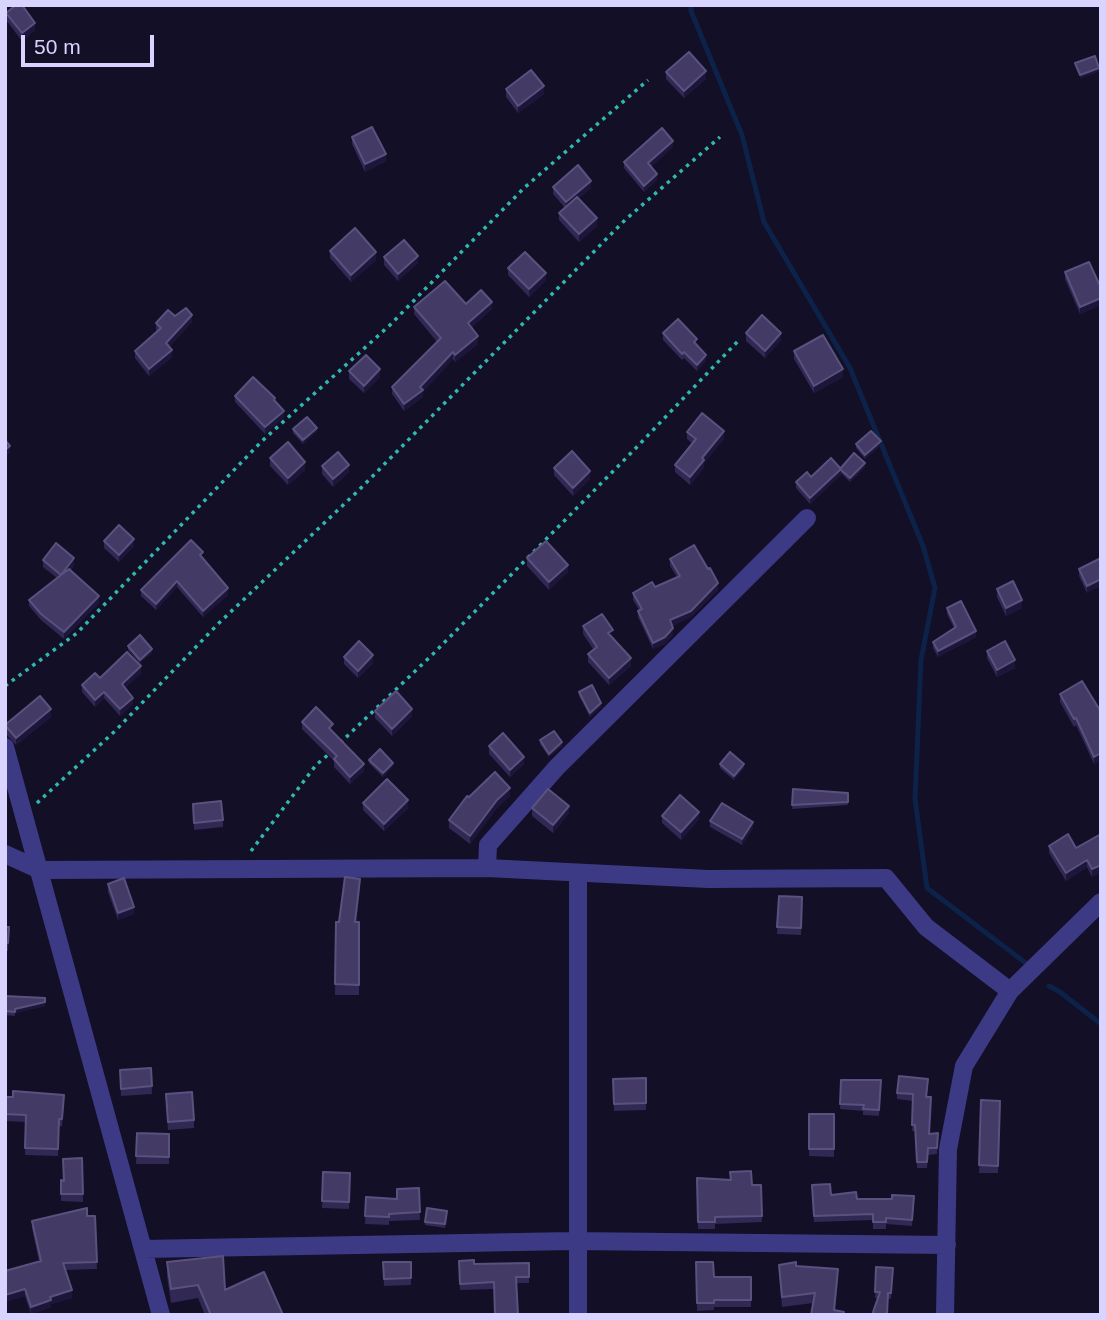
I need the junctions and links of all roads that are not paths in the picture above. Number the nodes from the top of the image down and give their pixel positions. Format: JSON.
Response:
{"nodes":[{"id":1,"x":807,"y":518,"type":"dead end"},
{"id":2,"x":5,"y":747,"type":"edge"},
{"id":3,"x":5,"y":854,"type":"edge"},
{"id":4,"x":486,"y":868,"type":"junction"},
{"id":5,"x":40,"y":870,"type":"junction"},
{"id":6,"x":578,"y":873,"type":"junction"},
{"id":7,"x":1101,"y":902,"type":"edge"},
{"id":8,"x":1010,"y":991,"type":"junction"},
{"id":9,"x":578,"y":1241,"type":"junction"},
{"id":10,"x":947,"y":1245,"type":"junction"},
{"id":11,"x":144,"y":1249,"type":"junction"},
{"id":12,"x":161,"y":1315,"type":"edge"},
{"id":13,"x":578,"y":1315,"type":"edge"},
{"id":14,"x":944,"y":1315,"type":"edge"}],
"edges":[{"from":1,"to":4,"type":"street"},
{"from":2,"to":5,"type":"street"},
{"from":3,"to":5,"type":"street"},
{"from":4,"to":5,"type":"street"},
{"from":4,"to":6,"type":"street"},
{"from":5,"to":11,"type":"street"},
{"from":6,"to":8,"type":"street"},
{"from":6,"to":9,"type":"street"},
{"from":7,"to":8,"type":"street"},
{"from":8,"to":10,"type":"street"},
{"from":9,"to":10,"type":"street"},
{"from":9,"to":11,"type":"street"},
{"from":9,"to":13,"type":"street"},
{"from":10,"to":14,"type":"street"},
{"from":11,"to":12,"type":"street"}]}
